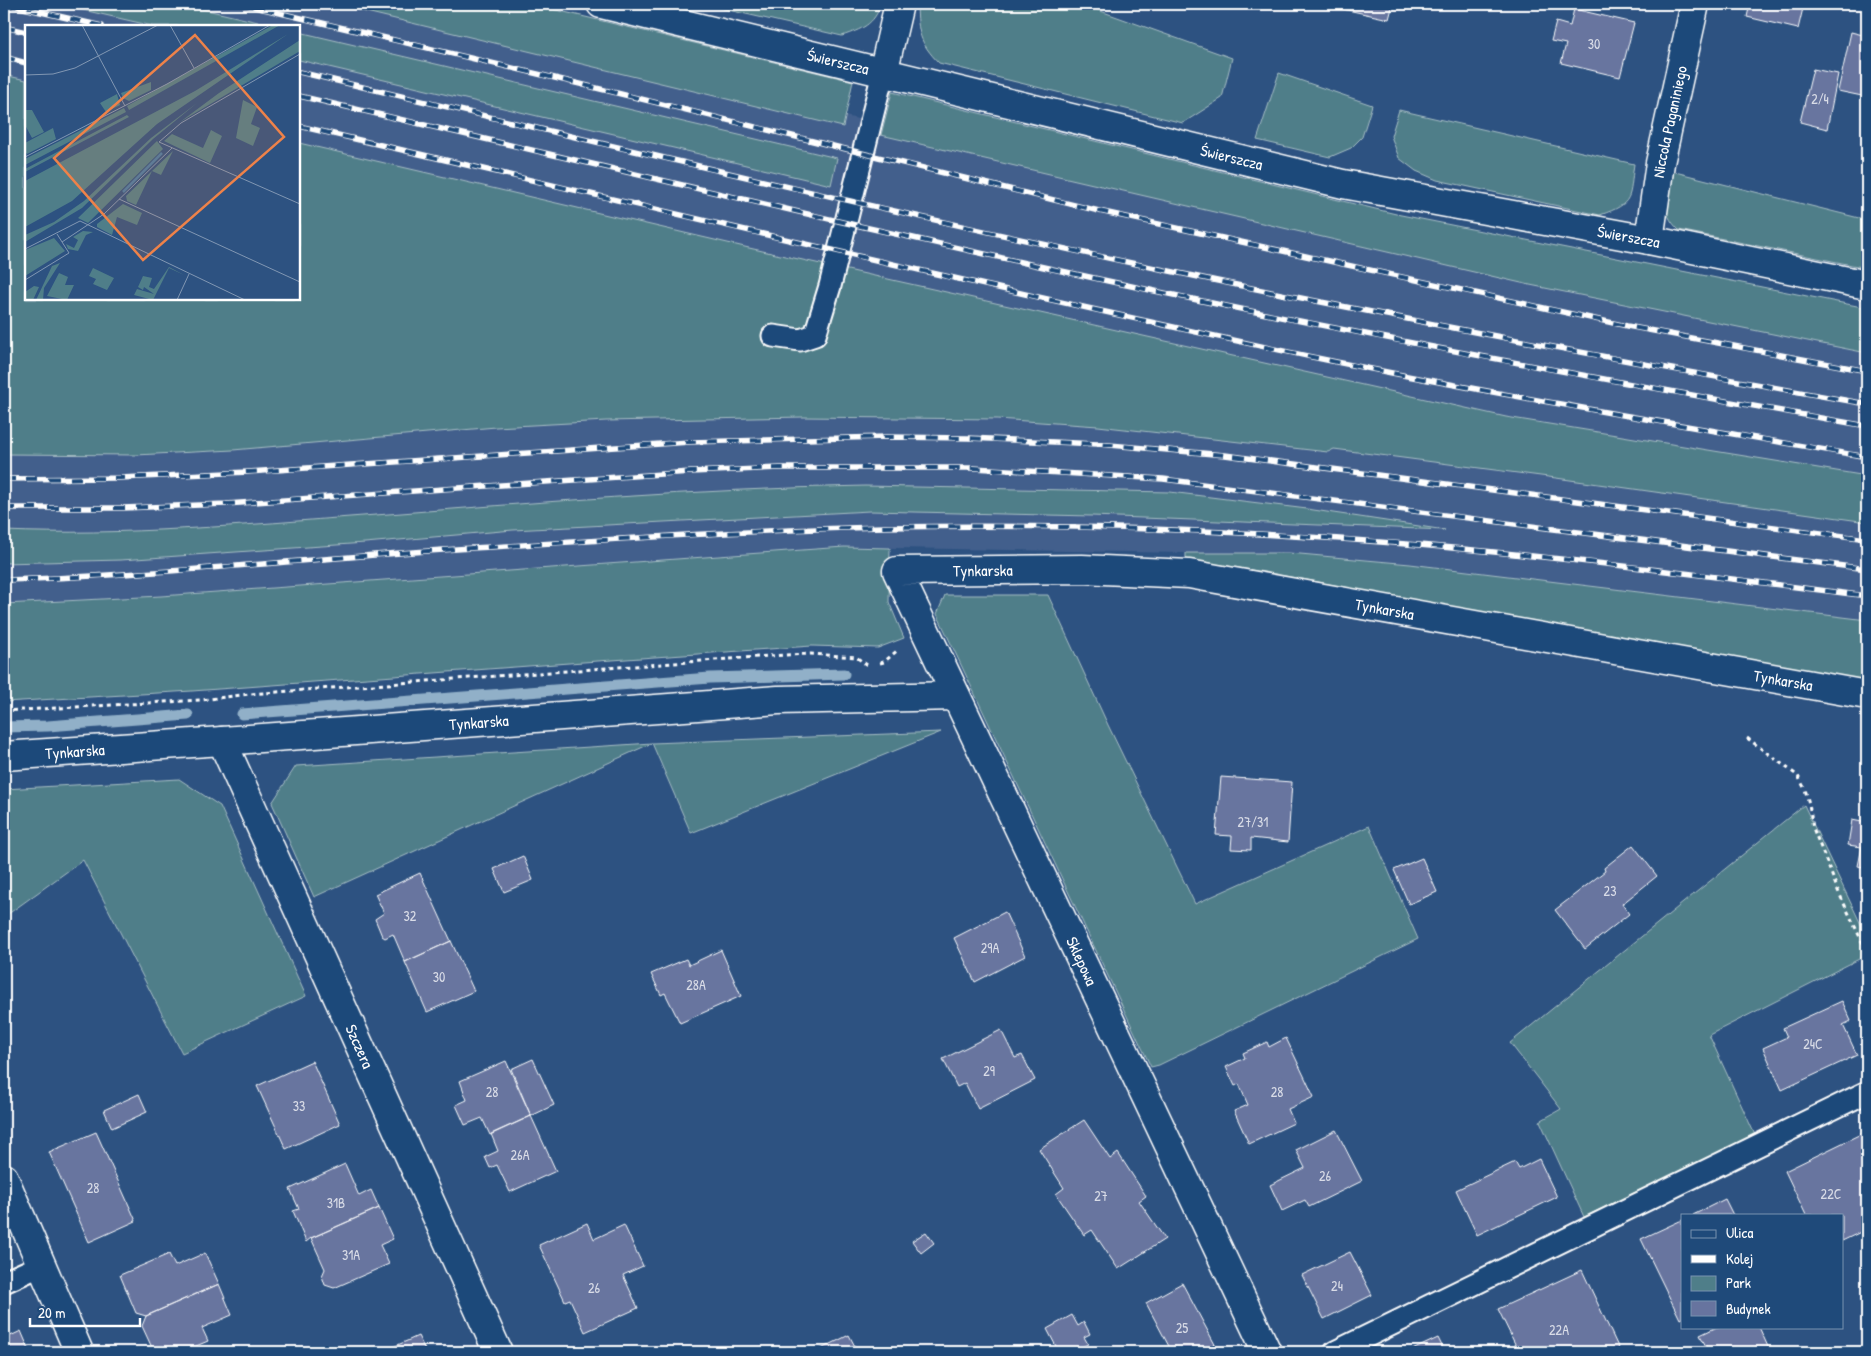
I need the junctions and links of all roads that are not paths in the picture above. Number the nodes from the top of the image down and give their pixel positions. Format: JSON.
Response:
{"nodes":[{"id":1,"x":601,"y":4,"type":"edge"},
{"id":2,"x":899,"y":4,"type":"edge"},
{"id":3,"x":1696,"y":4,"type":"edge"},
{"id":4,"x":883,"y":73,"type":"junction"},
{"id":5,"x":1649,"y":240,"type":"junction"},
{"id":6,"x":1867,"y":285,"type":"edge"},
{"id":7,"x":773,"y":336,"type":"dead end"},
{"id":8,"x":897,"y":571,"type":"joint"},
{"id":9,"x":956,"y":696,"type":"junction"},
{"id":10,"x":1867,"y":696,"type":"edge"},
{"id":11,"x":222,"y":741,"type":"junction"},
{"id":12,"x":4,"y":756,"type":"edge"},
{"id":13,"x":1867,"y":1092,"type":"edge"},
{"id":14,"x":4,"y":1178,"type":"edge"},
{"id":15,"x":42,"y":1265,"type":"junction"},
{"id":16,"x":4,"y":1282,"type":"edge"},
{"id":17,"x":79,"y":1352,"type":"edge"},
{"id":18,"x":498,"y":1352,"type":"edge"},
{"id":19,"x":1267,"y":1352,"type":"edge"},
{"id":20,"x":1335,"y":1352,"type":"edge"}],
"edges":[{"from":1,"to":4,"type":"street","name":"Świerszcza"},
{"from":2,"to":4,"type":"street"},
{"from":3,"to":5,"type":"street","name":"Niccola Paganiniego"},
{"from":4,"to":5,"type":"street","name":"Świerszcza"},
{"from":4,"to":7,"type":"lane"},
{"from":5,"to":6,"type":"street","name":"Świerszcza"},
{"from":8,"to":9,"type":"street","name":"Sklepowa"},
{"from":8,"to":10,"type":"street","name":"Tynkarska"},
{"from":9,"to":11,"type":"street","name":"Tynkarska"},
{"from":9,"to":19,"type":"street","name":"Sklepowa"},
{"from":11,"to":12,"type":"street","name":"Tynkarska"},
{"from":11,"to":18,"type":"street","name":"Szczera"},
{"from":13,"to":20,"type":"lane"},
{"from":14,"to":15,"type":"street"},
{"from":15,"to":16,"type":"lane"},
{"from":15,"to":17,"type":"street"}]}
